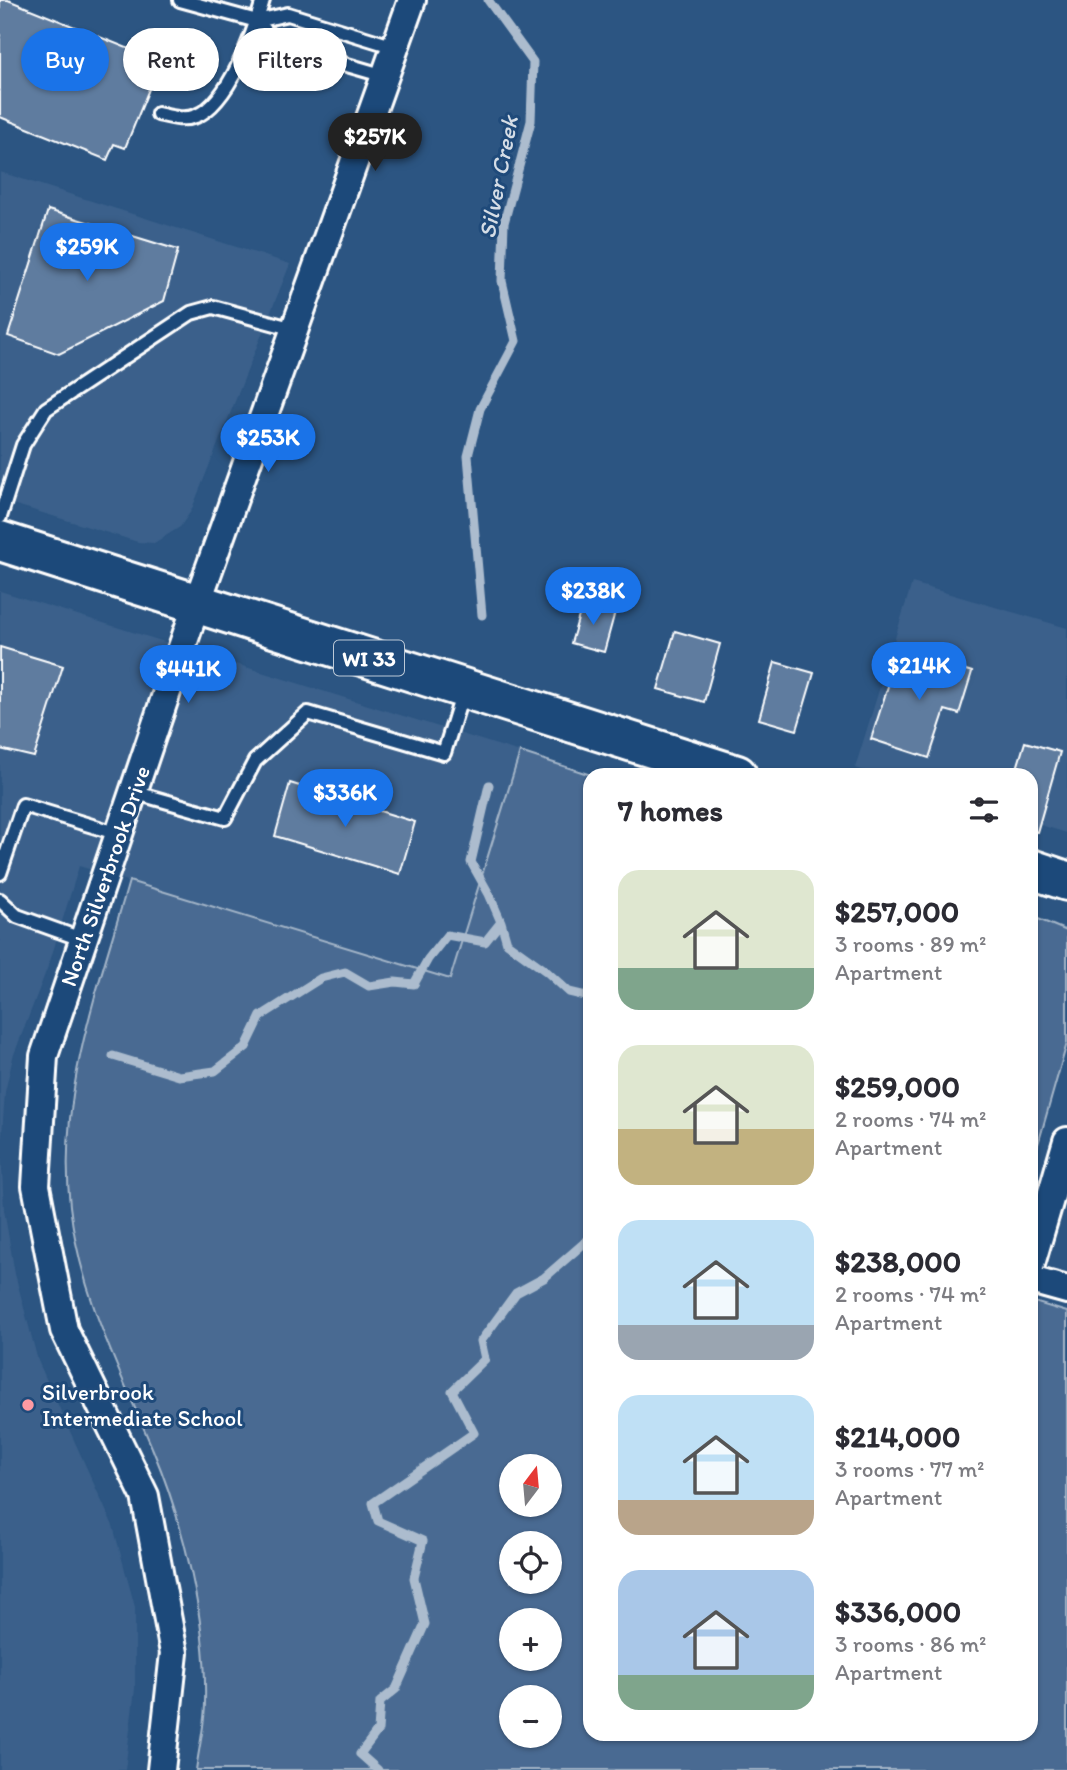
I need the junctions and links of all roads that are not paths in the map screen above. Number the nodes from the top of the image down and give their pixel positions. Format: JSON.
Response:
{"nodes":[{"id":1,"x":180,"y":0,"type":"edge"},
{"id":2,"x":262,"y":0,"type":"edge"},
{"id":3,"x":412,"y":0,"type":"edge"},
{"id":4,"x":257,"y":21,"type":"junction"},
{"id":5,"x":395,"y":47,"type":"junction"},
{"id":6,"x":385,"y":76,"type":"junction"},
{"id":7,"x":158,"y":114,"type":"dead end"},
{"id":8,"x":294,"y":329,"type":"junction"},
{"id":9,"x":0,"y":517,"type":"edge"},
{"id":10,"x":0,"y":541,"type":"edge"},
{"id":11,"x":197,"y":603,"type":"junction"},
{"id":12,"x":465,"y":688,"type":"junction"},
{"id":13,"x":715,"y":768,"type":"edge"},
{"id":14,"x":133,"y":792,"type":"junction"},
{"id":15,"x":119,"y":834,"type":"junction"},
{"id":16,"x":1038,"y":871,"type":"edge"},
{"id":17,"x":0,"y":873,"type":"edge"},
{"id":18,"x":1067,"y":881,"type":"edge"},
{"id":19,"x":0,"y":900,"type":"edge"},
{"id":20,"x":84,"y":940,"type":"junction"},
{"id":21,"x":1067,"y":1141,"type":"edge"},
{"id":22,"x":1038,"y":1240,"type":"edge"},
{"id":23,"x":1038,"y":1282,"type":"edge"},
{"id":24,"x":1067,"y":1290,"type":"edge"},
{"id":25,"x":161,"y":1770,"type":"edge"}],
"edges":[{"from":1,"to":4,"type":"lane"},
{"from":2,"to":4,"type":"lane"},
{"from":3,"to":5,"type":"street","name":"North Silverbrook Drive"},
{"from":4,"to":5,"type":"lane"},
{"from":4,"to":6,"type":"lane"},
{"from":4,"to":7,"type":"lane"},
{"from":5,"to":6,"type":"street","name":"North Silverbrook Drive"},
{"from":6,"to":8,"type":"street","name":"North Silverbrook Drive"},
{"from":8,"to":9,"type":"lane"},
{"from":8,"to":11,"type":"street","name":"North Silverbrook Drive"},
{"from":10,"to":11,"type":"main road","number":"WI 33"},
{"from":11,"to":12,"type":"main road","number":"WI 33"},
{"from":11,"to":14,"type":"street","name":"North Silverbrook Drive"},
{"from":12,"to":13,"type":"main road","number":"WI 33"},
{"from":12,"to":14,"type":"lane"},
{"from":14,"to":15,"type":"street","name":"North Silverbrook Drive"},
{"from":15,"to":17,"type":"lane"},
{"from":15,"to":20,"type":"street","name":"North Silverbrook Drive"},
{"from":16,"to":18,"type":"main road"},
{"from":19,"to":20,"type":"lane"},
{"from":20,"to":25,"type":"street","name":"North Silverbrook Drive"},
{"from":21,"to":22,"type":"street"},
{"from":23,"to":24,"type":"street"}]}
